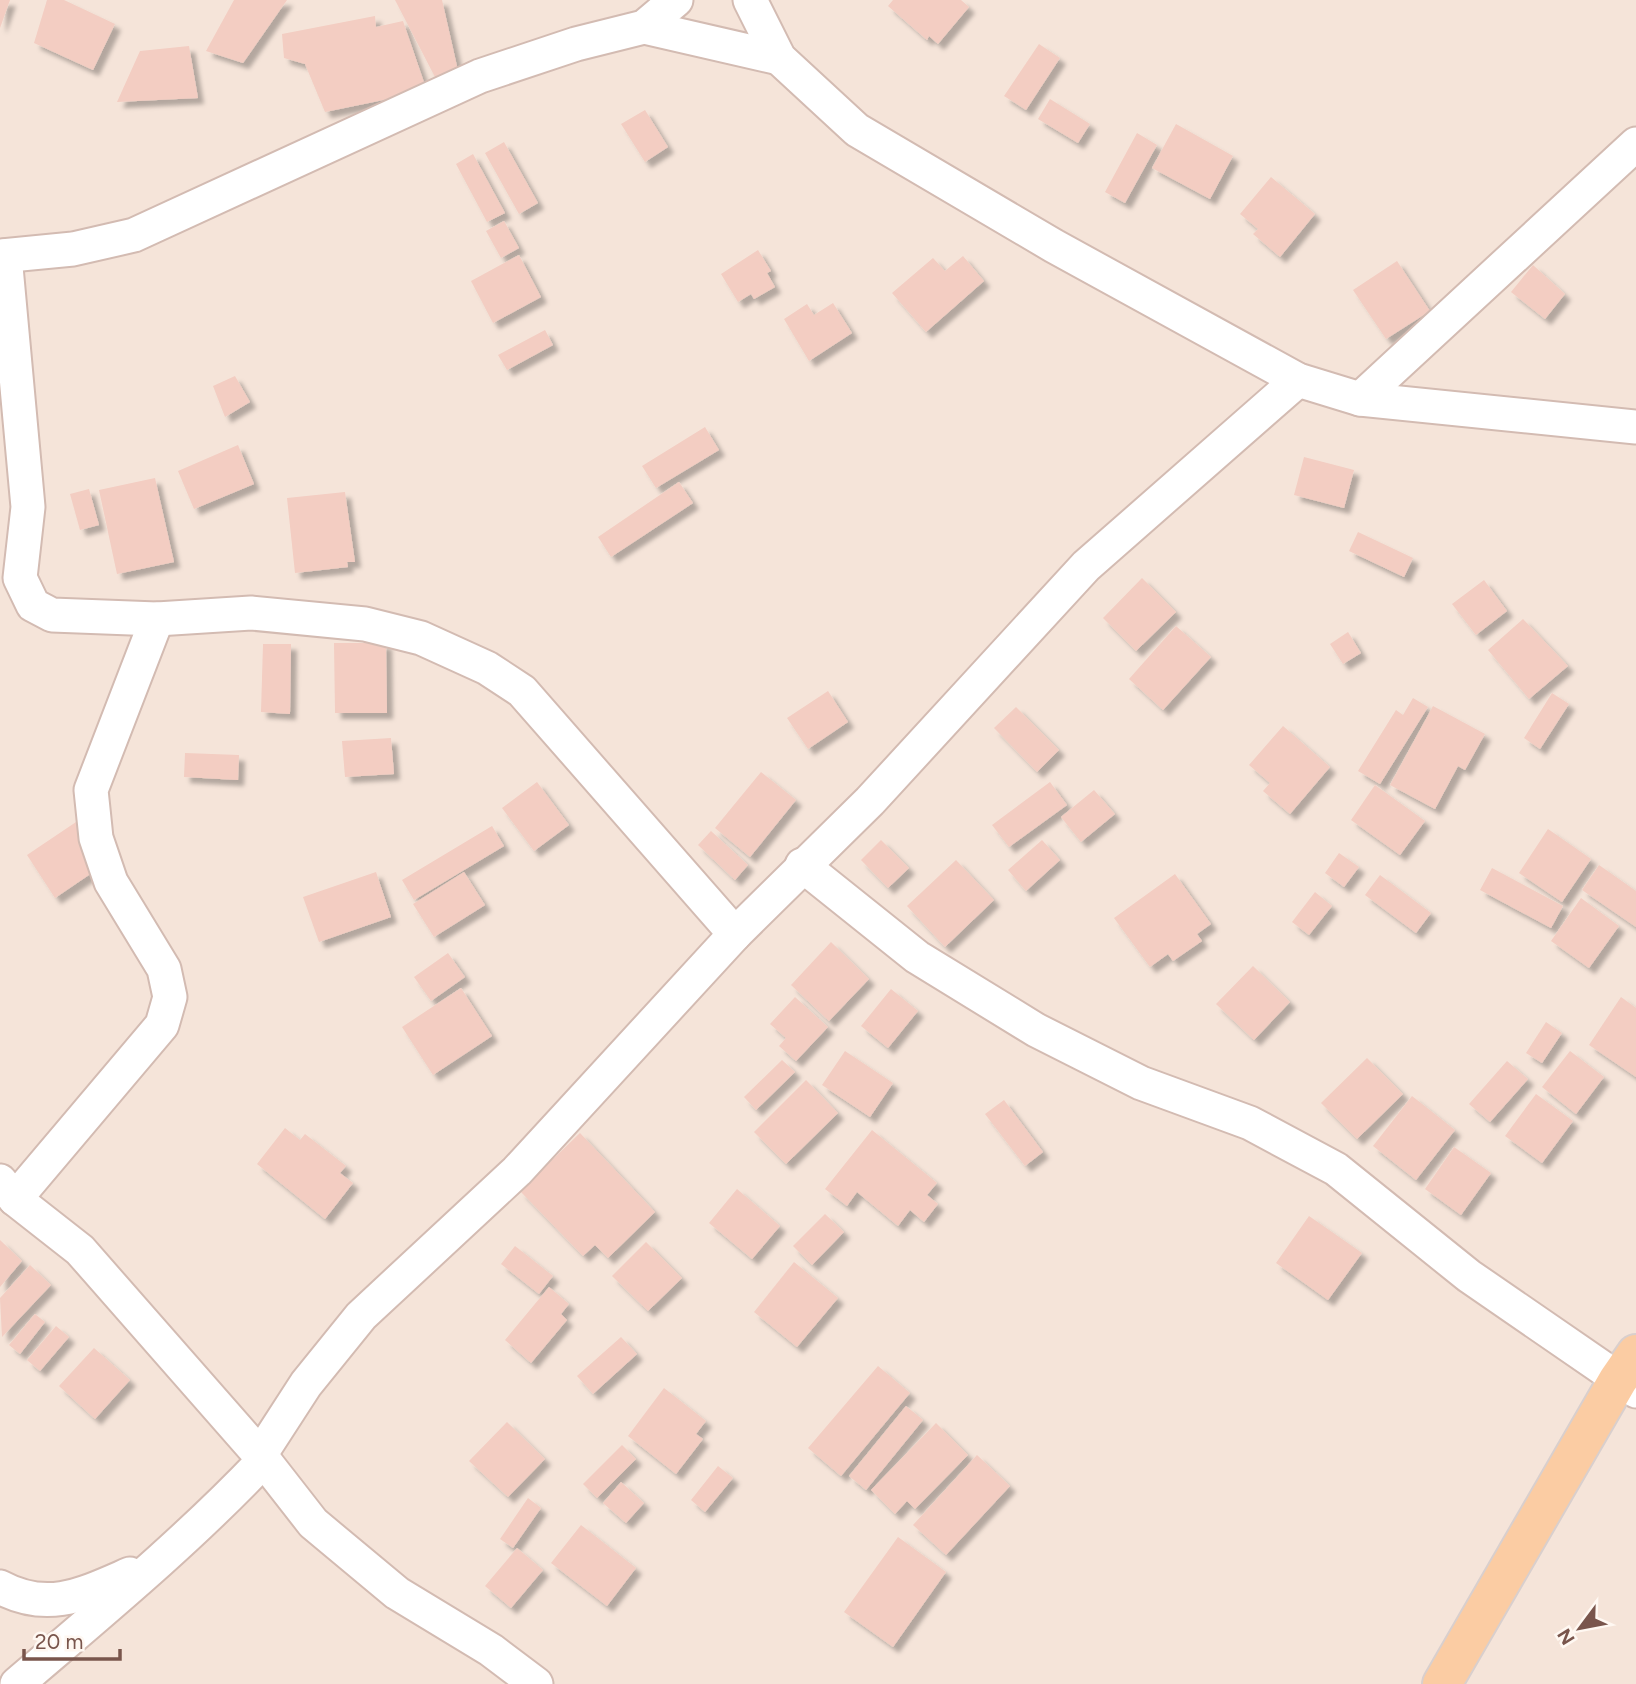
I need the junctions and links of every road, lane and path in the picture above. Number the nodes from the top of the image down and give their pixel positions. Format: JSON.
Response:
{"nodes":[{"id":1,"x":676,"y":0,"type":"edge"},
{"id":2,"x":750,"y":0,"type":"edge"},
{"id":3,"x":644,"y":27,"type":"junction"},
{"id":4,"x":779,"y":58,"type":"junction"},
{"id":5,"x":1636,"y":144,"type":"edge"},
{"id":6,"x":2,"y":256,"type":"edge"},
{"id":7,"x":1298,"y":380,"type":"junction"},
{"id":8,"x":1360,"y":399,"type":"junction"},
{"id":9,"x":1636,"y":427,"type":"edge"},
{"id":10,"x":157,"y":619,"type":"junction"},
{"id":11,"x":802,"y":865,"type":"junction"},
{"id":12,"x":735,"y":934,"type":"junction"},
{"id":13,"x":8,"y":1190,"type":"edge"},
{"id":14,"x":1630,"y":1375,"type":"edge"},
{"id":15,"x":260,"y":1455,"type":"junction"},
{"id":16,"x":162,"y":1561,"type":"junction"},
{"id":17,"x":0,"y":1587,"type":"edge"},
{"id":18,"x":17,"y":1684,"type":"edge"},
{"id":19,"x":536,"y":1684,"type":"edge"},
{"id":20,"x":1442,"y":1684,"type":"edge"}],
"edges":[{"from":1,"to":3,"type":"street"},
{"from":2,"to":4,"type":"street"},
{"from":3,"to":4,"type":"street"},
{"from":3,"to":6,"type":"street"},
{"from":4,"to":7,"type":"street"},
{"from":5,"to":8,"type":"street"},
{"from":6,"to":10,"type":"street"},
{"from":7,"to":8,"type":"street"},
{"from":7,"to":11,"type":"street"},
{"from":8,"to":9,"type":"street"},
{"from":10,"to":12,"type":"street"},
{"from":10,"to":13,"type":"street"},
{"from":11,"to":12,"type":"street"},
{"from":11,"to":14,"type":"street"},
{"from":12,"to":15,"type":"street"},
{"from":13,"to":15,"type":"street"},
{"from":14,"to":20,"type":"main road"},
{"from":15,"to":16,"type":"street"},
{"from":15,"to":19,"type":"street"},
{"from":16,"to":17,"type":"street"},
{"from":16,"to":18,"type":"street"}]}
